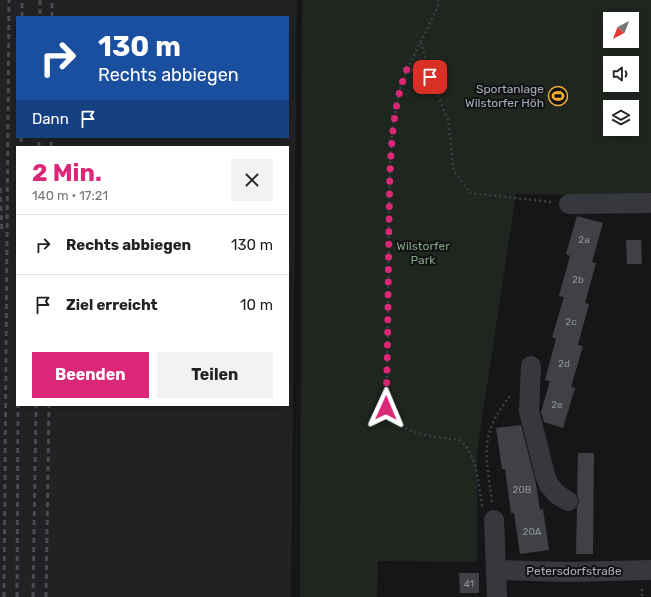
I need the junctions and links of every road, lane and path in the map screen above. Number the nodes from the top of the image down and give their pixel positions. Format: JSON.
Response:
{"nodes":[{"id":1,"x":438,"y":0,"type":"edge"},
{"id":2,"x":421,"y":41,"type":"junction"},
{"id":3,"x":407,"y":69,"type":"junction"},
{"id":4,"x":430,"y":77,"type":"junction"},
{"id":5,"x":651,"y":203,"type":"edge"},
{"id":6,"x":569,"y":204,"type":"joint"},
{"id":7,"x":531,"y":366,"type":"dead end"},
{"id":8,"x":514,"y":390,"type":"dead end"},
{"id":9,"x":568,"y":501,"type":"dead end"},
{"id":10,"x":493,"y":512,"type":"junction"},
{"id":11,"x":498,"y":570,"type":"junction"},
{"id":12,"x":651,"y":570,"type":"edge"},
{"id":13,"x":498,"y":597,"type":"edge"}],
"edges":[{"from":1,"to":2,"type":"path"},
{"from":2,"to":3,"type":"path"},
{"from":2,"to":4,"type":"path"},
{"from":3,"to":4,"type":"path"},
{"from":3,"to":10,"type":"path"},
{"from":4,"to":6,"type":"path"},
{"from":5,"to":6,"type":"street"},
{"from":7,"to":9,"type":"street"},
{"from":8,"to":10,"type":"path"},
{"from":10,"to":11,"type":"street"},
{"from":11,"to":12,"type":"street","name":"Petersdorfstraße"},
{"from":11,"to":13,"type":"street"}]}
